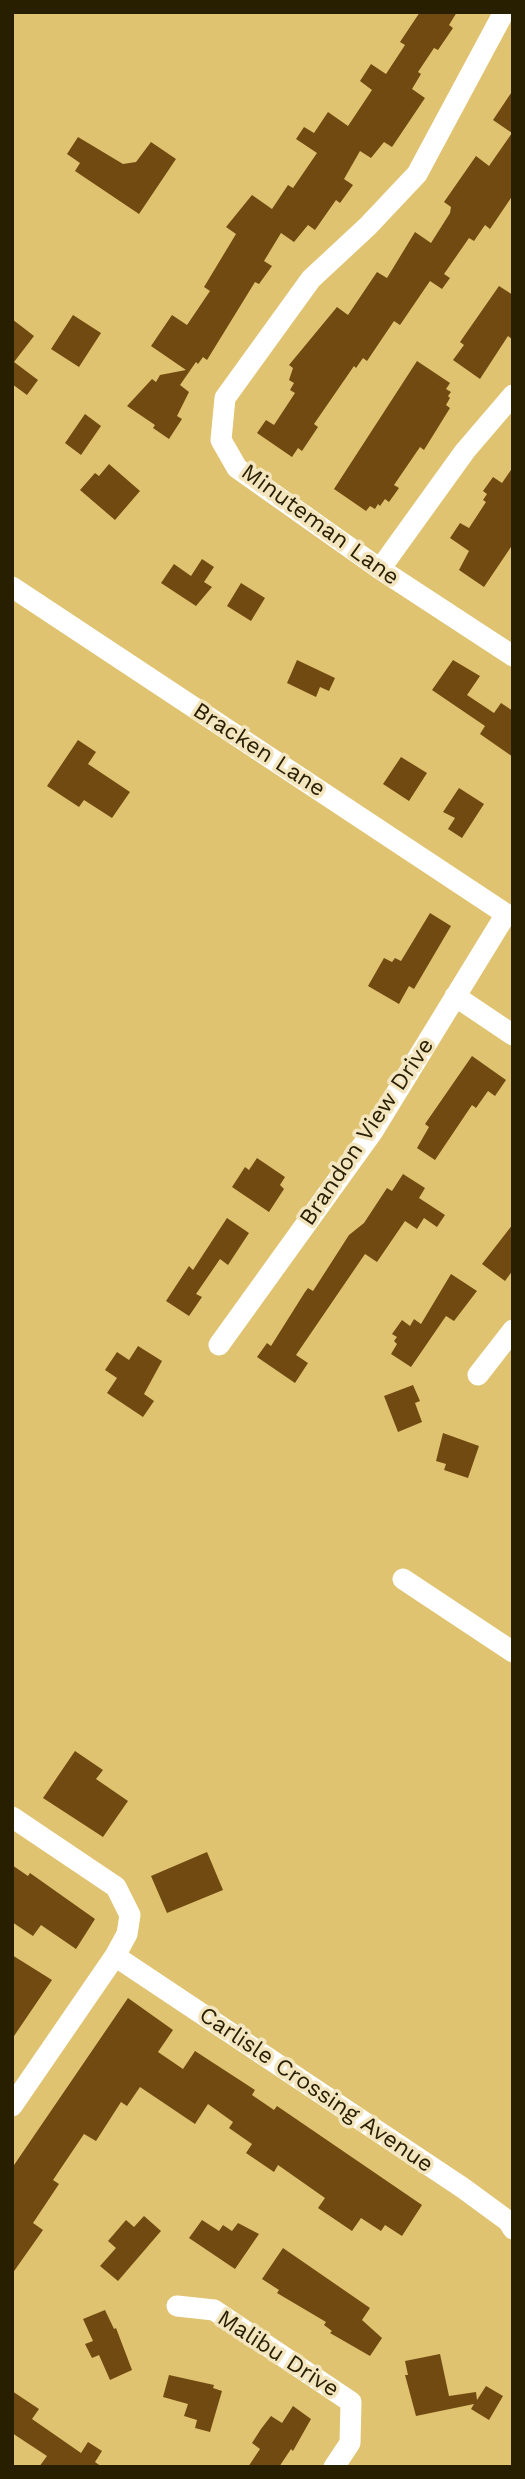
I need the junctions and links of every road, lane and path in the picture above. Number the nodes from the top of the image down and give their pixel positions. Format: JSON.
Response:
{"nodes":[{"id":1,"x":504,"y":12,"type":"edge"},
{"id":2,"x":513,"y":396,"type":"edge"},
{"id":3,"x":380,"y":569,"type":"junction"},
{"id":4,"x":12,"y":587,"type":"edge"},
{"id":5,"x":513,"y":656,"type":"edge"},
{"id":6,"x":506,"y":914,"type":"joint"},
{"id":7,"x":455,"y":996,"type":"junction"},
{"id":8,"x":513,"y":1034,"type":"edge"},
{"id":9,"x":513,"y":1330,"type":"edge"},
{"id":10,"x":219,"y":1345,"type":"dead end"},
{"id":11,"x":478,"y":1375,"type":"dead end"},
{"id":12,"x":403,"y":1579,"type":"dead end"},
{"id":13,"x":513,"y":1652,"type":"edge"},
{"id":14,"x":12,"y":1817,"type":"edge"},
{"id":15,"x":115,"y":1956,"type":"junction"},
{"id":16,"x":12,"y":2106,"type":"edge"},
{"id":17,"x":513,"y":2229,"type":"edge"},
{"id":18,"x":177,"y":2306,"type":"dead end"},
{"id":19,"x":334,"y":2467,"type":"edge"}],
"edges":[{"from":1,"to":3,"type":"street","name":"Minuteman Lane"},
{"from":2,"to":3,"type":"street"},
{"from":3,"to":5,"type":"street","name":"Minuteman Lane"},
{"from":4,"to":6,"type":"street","name":"Bracken Lane"},
{"from":6,"to":7,"type":"street","name":"Brandon View Drive"},
{"from":7,"to":8,"type":"street"},
{"from":7,"to":10,"type":"street","name":"Brandon View Drive"},
{"from":9,"to":11,"type":"street"},
{"from":12,"to":13,"type":"street"},
{"from":14,"to":15,"type":"street"},
{"from":15,"to":16,"type":"street"},
{"from":15,"to":17,"type":"street","name":"Carlisle Crossing Avenue"},
{"from":18,"to":19,"type":"street","name":"Malibu Drive"}]}
